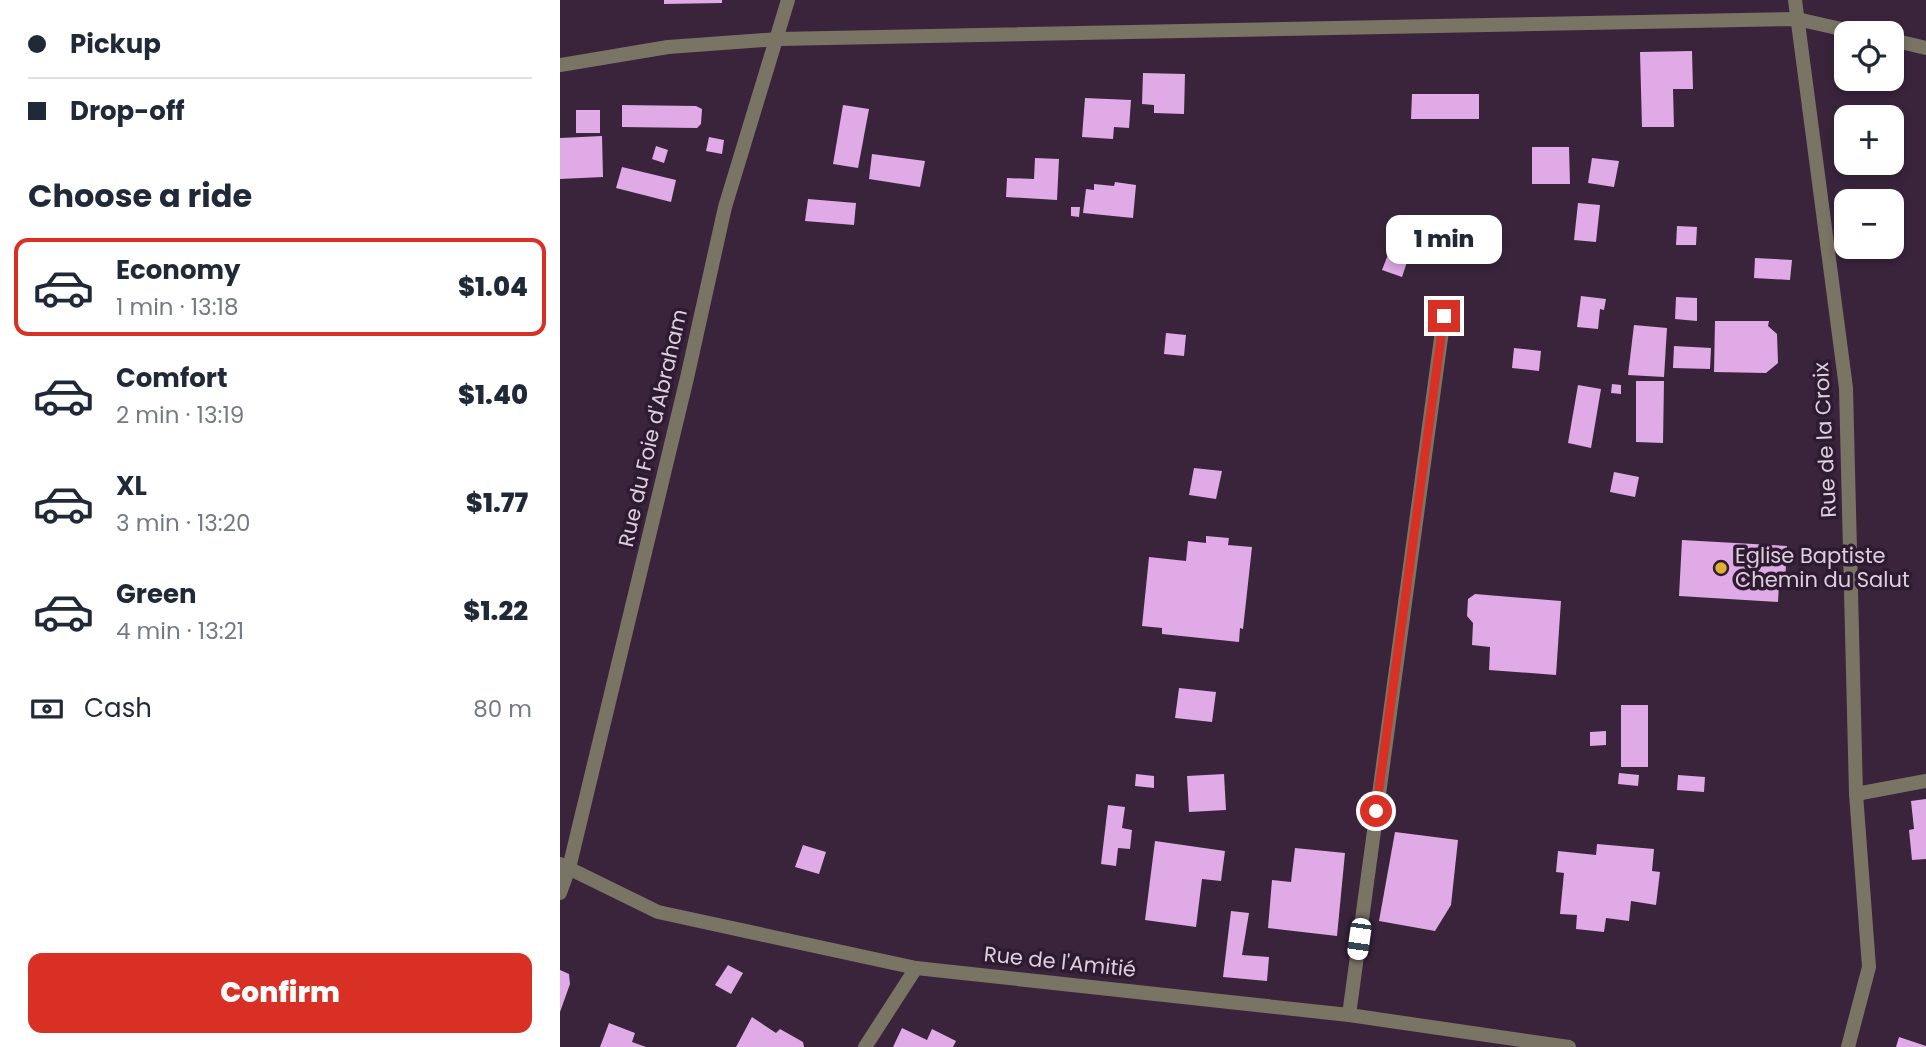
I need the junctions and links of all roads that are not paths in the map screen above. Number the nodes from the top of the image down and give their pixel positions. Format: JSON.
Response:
{"nodes":[{"id":1,"x":788,"y":0,"type":"edge"},
{"id":2,"x":1795,"y":0,"type":"edge"},
{"id":3,"x":1797,"y":19,"type":"junction"},
{"id":4,"x":1834,"y":27,"type":"edge"},
{"id":5,"x":778,"y":39,"type":"junction"},
{"id":6,"x":1904,"y":43,"type":"edge"},
{"id":7,"x":1926,"y":48,"type":"edge"},
{"id":8,"x":560,"y":65,"type":"edge"},
{"id":9,"x":1444,"y":316,"type":"dead end"},
{"id":10,"x":1926,"y":781,"type":"edge"},
{"id":11,"x":1856,"y":794,"type":"junction"},
{"id":12,"x":564,"y":866,"type":"edge"},
{"id":13,"x":560,"y":893,"type":"edge"},
{"id":14,"x":916,"y":968,"type":"junction"},
{"id":15,"x":1349,"y":1015,"type":"junction"},
{"id":16,"x":865,"y":1047,"type":"edge"},
{"id":17,"x":1569,"y":1047,"type":"edge"},
{"id":18,"x":1848,"y":1047,"type":"edge"}],
"edges":[{"from":1,"to":5,"type":"street","name":"Rue du Foie d'Abraham"},
{"from":2,"to":3,"type":"street","name":"Rue de la Croix"},
{"from":3,"to":4,"type":"street"},
{"from":3,"to":5,"type":"street"},
{"from":3,"to":11,"type":"street","name":"Rue de la Croix"},
{"from":5,"to":8,"type":"street"},
{"from":5,"to":12,"type":"street","name":"Rue du Foie d'Abraham"},
{"from":6,"to":7,"type":"street"},
{"from":9,"to":15,"type":"street"},
{"from":10,"to":11,"type":"street"},
{"from":11,"to":18,"type":"street","name":"Rue de la Croix"},
{"from":12,"to":13,"type":"street","name":"Rue du Foie d'Abraham"},
{"from":12,"to":14,"type":"street","name":"Rue de l'Amitié"},
{"from":14,"to":15,"type":"street","name":"Rue de l'Amitié"},
{"from":14,"to":16,"type":"street"},
{"from":15,"to":17,"type":"street","name":"Rue de l'Amitié"}]}
